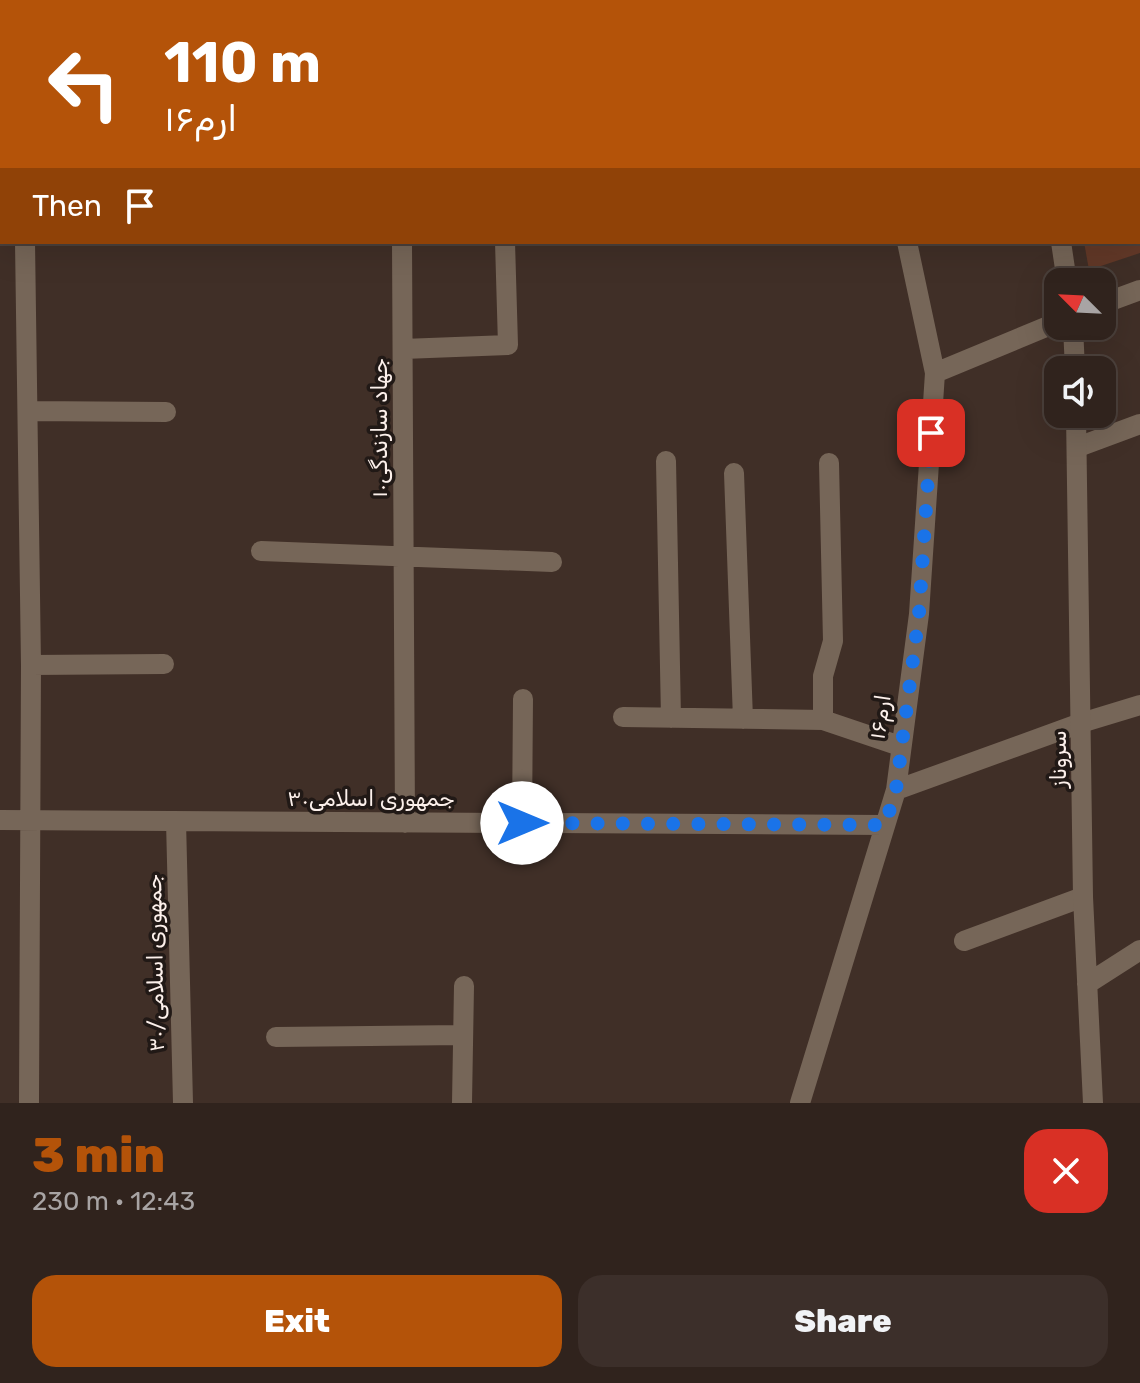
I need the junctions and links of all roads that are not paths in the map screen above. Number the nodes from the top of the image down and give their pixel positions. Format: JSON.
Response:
{"nodes":[{"id":1,"x":25,"y":244,"type":"edge"},
{"id":2,"x":402,"y":244,"type":"edge"},
{"id":3,"x":505,"y":244,"type":"edge"},
{"id":4,"x":907,"y":244,"type":"edge"},
{"id":5,"x":1061,"y":244,"type":"edge"},
{"id":6,"x":1065,"y":268,"type":"edge"},
{"id":7,"x":1140,"y":290,"type":"edge"},
{"id":8,"x":1116,"y":299,"type":"edge"},
{"id":9,"x":1044,"y":328,"type":"edge"},
{"id":10,"x":403,"y":349,"type":"junction"},
{"id":11,"x":935,"y":373,"type":"junction"},
{"id":12,"x":29,"y":411,"type":"junction"},
{"id":13,"x":166,"y":412,"type":"dead end"},
{"id":14,"x":1140,"y":424,"type":"edge"},
{"id":15,"x":1077,"y":428,"type":"edge"},
{"id":16,"x":1078,"y":447,"type":"junction"},
{"id":17,"x":666,"y":461,"type":"dead end"},
{"id":18,"x":829,"y":463,"type":"dead end"},
{"id":19,"x":734,"y":473,"type":"dead end"},
{"id":20,"x":261,"y":551,"type":"dead end"},
{"id":21,"x":403,"y":556,"type":"junction"},
{"id":22,"x":552,"y":562,"type":"dead end"},
{"id":23,"x":164,"y":664,"type":"dead end"},
{"id":24,"x":31,"y":665,"type":"junction"},
{"id":25,"x":523,"y":699,"type":"dead end"},
{"id":26,"x":1140,"y":705,"type":"edge"},
{"id":27,"x":623,"y":717,"type":"dead end"},
{"id":28,"x":671,"y":718,"type":"junction"},
{"id":29,"x":743,"y":719,"type":"junction"},
{"id":30,"x":823,"y":720,"type":"junction"},
{"id":31,"x":1081,"y":723,"type":"junction"},
{"id":32,"x":900,"y":746,"type":"junction"},
{"id":33,"x":896,"y":790,"type":"junction"},
{"id":34,"x":0,"y":820,"type":"edge"},
{"id":35,"x":30,"y":820,"type":"junction"},
{"id":36,"x":176,"y":821,"type":"junction"},
{"id":37,"x":405,"y":823,"type":"junction"},
{"id":38,"x":522,"y":823,"type":"junction"},
{"id":39,"x":885,"y":825,"type":"junction"},
{"id":40,"x":1083,"y":897,"type":"junction"},
{"id":41,"x":964,"y":941,"type":"dead end"},
{"id":42,"x":1140,"y":950,"type":"edge"},
{"id":43,"x":1087,"y":984,"type":"junction"},
{"id":44,"x":464,"y":986,"type":"dead end"},
{"id":45,"x":463,"y":1035,"type":"junction"},
{"id":46,"x":276,"y":1037,"type":"dead end"},
{"id":47,"x":29,"y":1103,"type":"edge"},
{"id":48,"x":183,"y":1103,"type":"edge"},
{"id":49,"x":462,"y":1103,"type":"edge"},
{"id":50,"x":800,"y":1103,"type":"edge"},
{"id":51,"x":1093,"y":1103,"type":"edge"}],
"edges":[{"from":1,"to":12,"type":"street"},
{"from":2,"to":10,"type":"street","name":"جهاد سازندگی۱۰"},
{"from":3,"to":10,"type":"street"},
{"from":4,"to":11,"type":"street","name":"ارم۱۶"},
{"from":5,"to":6,"type":"street"},
{"from":7,"to":8,"type":"street"},
{"from":9,"to":11,"type":"street"},
{"from":10,"to":21,"type":"street","name":"جهاد سازندگی۱۰"},
{"from":11,"to":32,"type":"street","name":"ارم۱۶"},
{"from":12,"to":13,"type":"street"},
{"from":12,"to":24,"type":"street"},
{"from":14,"to":16,"type":"street"},
{"from":15,"to":16,"type":"street","name":"سروناز"},
{"from":16,"to":31,"type":"street","name":"سروناز"},
{"from":17,"to":28,"type":"street"},
{"from":18,"to":30,"type":"street"},
{"from":19,"to":29,"type":"street"},
{"from":20,"to":21,"type":"street"},
{"from":21,"to":22,"type":"street"},
{"from":21,"to":37,"type":"street","name":"جهاد سازندگی۱۰"},
{"from":23,"to":24,"type":"street"},
{"from":24,"to":35,"type":"street"},
{"from":25,"to":38,"type":"street"},
{"from":26,"to":31,"type":"street"},
{"from":27,"to":28,"type":"street"},
{"from":28,"to":29,"type":"street"},
{"from":29,"to":30,"type":"street"},
{"from":30,"to":32,"type":"street"},
{"from":31,"to":33,"type":"street"},
{"from":31,"to":40,"type":"street","name":"سروناز"},
{"from":32,"to":33,"type":"street","name":"ارم۱۶"},
{"from":33,"to":39,"type":"street","name":"ارم۱۶"},
{"from":34,"to":35,"type":"street","name":"جمهوری اسلامی۳۰"},
{"from":35,"to":36,"type":"street","name":"جمهوری اسلامی۳۰"},
{"from":35,"to":47,"type":"street"},
{"from":36,"to":37,"type":"street","name":"جمهوری اسلامی۳۰"},
{"from":36,"to":48,"type":"street","name":"۳۰/جمهوری اسلامی"},
{"from":37,"to":38,"type":"street","name":"جمهوری اسلامی۳۰"},
{"from":38,"to":39,"type":"street","name":"جمهوری اسلامی۳۰"},
{"from":39,"to":50,"type":"street","name":"ارم۱۶"},
{"from":40,"to":41,"type":"street"},
{"from":40,"to":43,"type":"street","name":"سروناز"},
{"from":42,"to":43,"type":"street"},
{"from":43,"to":51,"type":"street","name":"سروناز"},
{"from":44,"to":45,"type":"street"},
{"from":45,"to":46,"type":"street"},
{"from":45,"to":49,"type":"street"}]}
